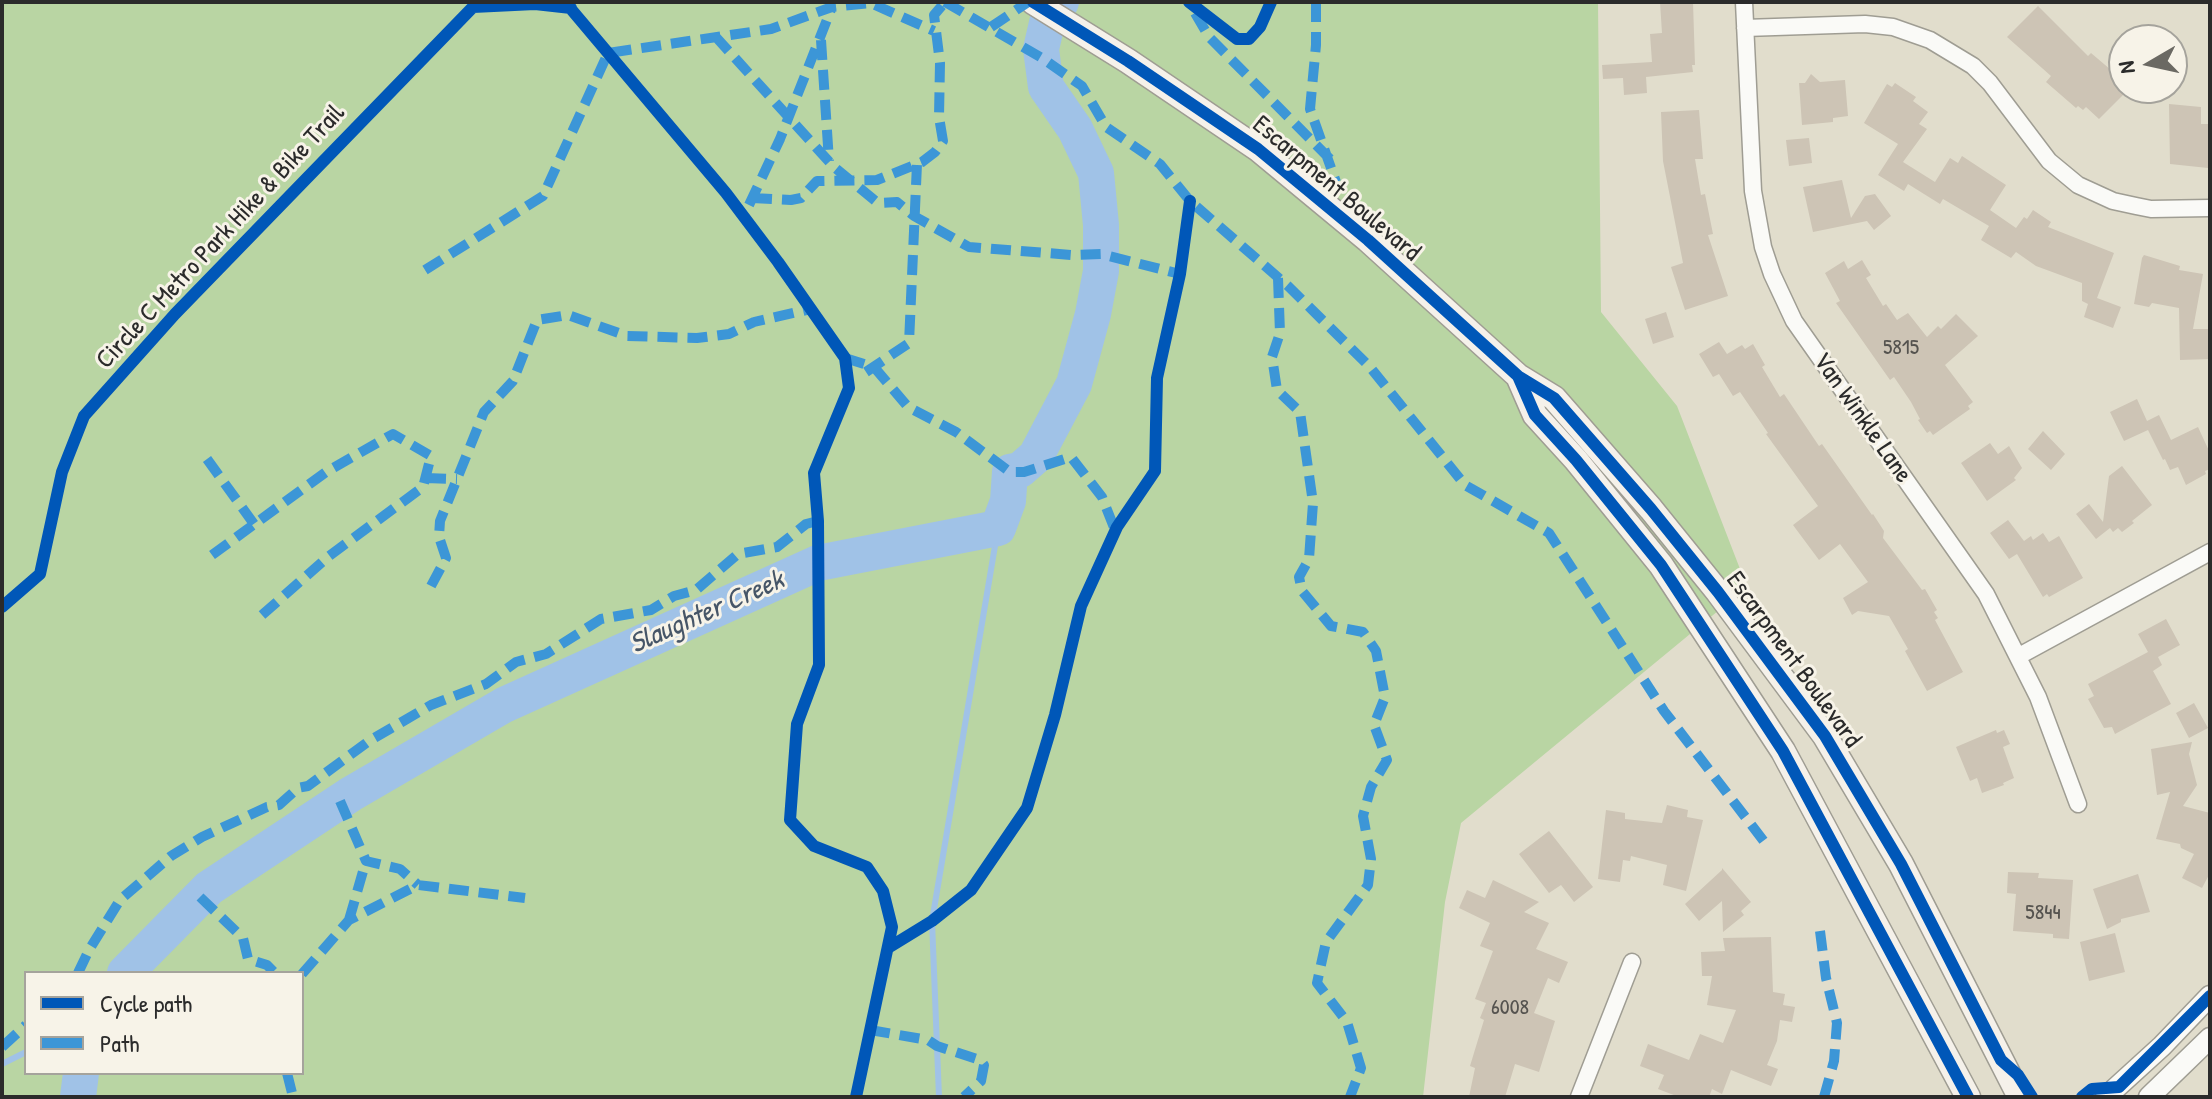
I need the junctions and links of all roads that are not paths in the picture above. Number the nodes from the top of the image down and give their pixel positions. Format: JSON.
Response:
{"nodes":[{"id":1,"x":1033,"y":2,"type":"edge"},
{"id":2,"x":1744,"y":2,"type":"edge"},
{"id":3,"x":1745,"y":28,"type":"junction"},
{"id":4,"x":2210,"y":208,"type":"edge"},
{"id":5,"x":1518,"y":376,"type":"junction"},
{"id":6,"x":2210,"y":552,"type":"edge"},
{"id":7,"x":2019,"y":656,"type":"junction"},
{"id":8,"x":2078,"y":804,"type":"dead end"},
{"id":9,"x":1632,"y":962,"type":"dead end"},
{"id":10,"x":2210,"y":996,"type":"edge"},
{"id":11,"x":2210,"y":1038,"type":"edge"},
{"id":12,"x":1579,"y":1097,"type":"edge"},
{"id":13,"x":1968,"y":1097,"type":"edge"},
{"id":14,"x":2020,"y":1097,"type":"edge"},
{"id":15,"x":2106,"y":1097,"type":"edge"},
{"id":16,"x":2149,"y":1097,"type":"edge"}],
"edges":[{"from":1,"to":5,"type":"main road","name":"Escarpment Boulevard"},
{"from":2,"to":3,"type":"street","name":"Van Winkle Lane"},
{"from":3,"to":4,"type":"street"},
{"from":3,"to":7,"type":"street","name":"Van Winkle Lane"},
{"from":5,"to":13,"type":"main road","name":"Escarpment Boulevard"},
{"from":5,"to":14,"type":"main road","name":"Escarpment Boulevard"},
{"from":6,"to":7,"type":"street"},
{"from":7,"to":8,"type":"street","name":"Van Winkle Lane"},
{"from":9,"to":12,"type":"street"},
{"from":10,"to":15,"type":"street"},
{"from":11,"to":16,"type":"street"}]}
